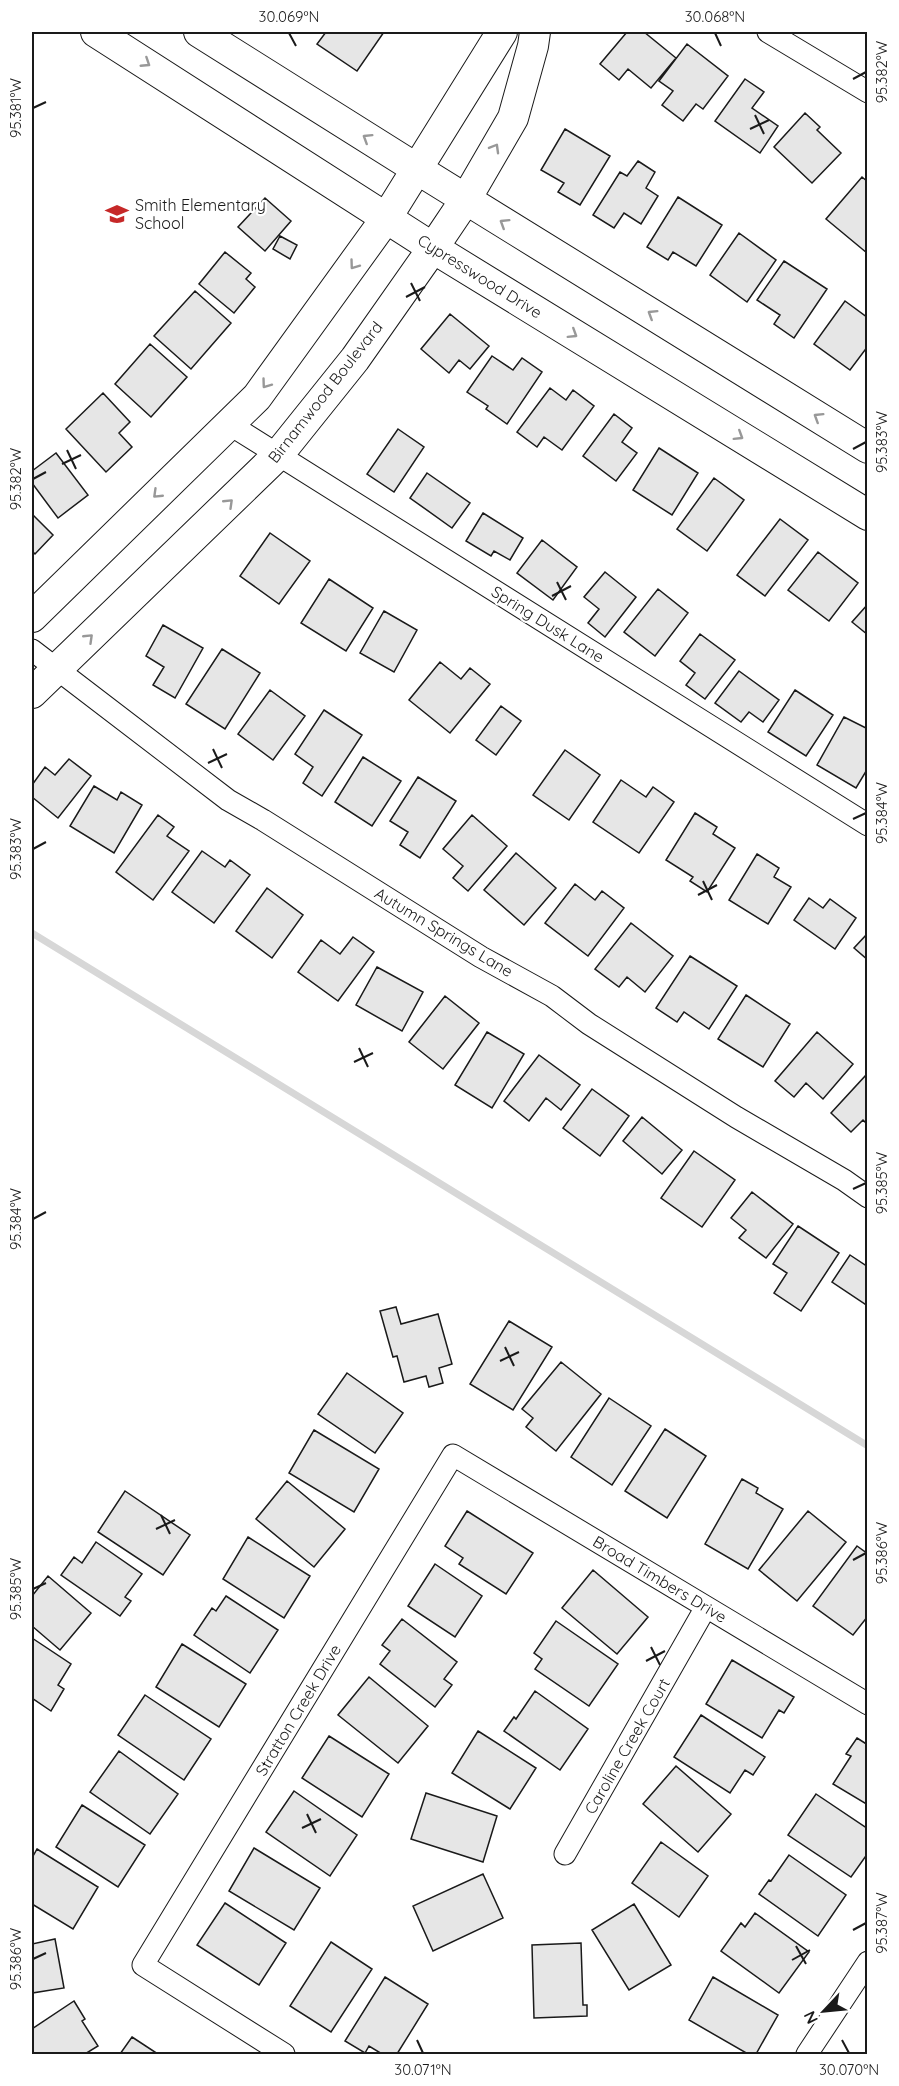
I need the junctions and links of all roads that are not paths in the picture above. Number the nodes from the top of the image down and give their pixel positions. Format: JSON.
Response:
{"nodes":[{"id":1,"x":96,"y":32,"type":"edge"},
{"id":2,"x":199,"y":32,"type":"edge"},
{"id":3,"x":502,"y":32,"type":"edge"},
{"id":4,"x":535,"y":32,"type":"edge"},
{"id":5,"x":768,"y":32,"type":"edge"},
{"id":6,"x":867,"y":92,"type":"edge"},
{"id":7,"x":417,"y":169,"type":"junction"},
{"id":8,"x":466,"y":199,"type":"junction"},
{"id":9,"x":387,"y":217,"type":"junction"},
{"id":10,"x":434,"y":248,"type":"junction"},
{"id":11,"x":229,"y":424,"type":"junction"},
{"id":12,"x":867,"y":448,"type":"edge"},
{"id":13,"x":278,"y":455,"type":"junction"},
{"id":14,"x":867,"y":515,"type":"edge"},
{"id":15,"x":32,"y":617,"type":"edge"},
{"id":16,"x":32,"y":650,"type":"edge"},
{"id":17,"x":57,"y":669,"type":"junction"},
{"id":18,"x":32,"y":693,"type":"edge"},
{"id":19,"x":867,"y":825,"type":"edge"},
{"id":20,"x":867,"y":1197,"type":"edge"},
{"id":21,"x":453,"y":1455,"type":"joint"},
{"id":22,"x":706,"y":1607,"type":"junction"},
{"id":23,"x":867,"y":1704,"type":"edge"},
{"id":24,"x":565,"y":1854,"type":"dead end"},
{"id":25,"x":867,"y":1962,"type":"edge"},
{"id":26,"x":284,"y":2055,"type":"edge"},
{"id":27,"x":807,"y":2055,"type":"edge"}],
"edges":[{"from":1,"to":9,"type":"main road","name":"Cypresswood Drive","one_way":true},
{"from":7,"to":2,"type":"main road","one_way":true},
{"from":3,"to":7,"type":"main road"},
{"from":8,"to":4,"type":"main road","name":"Birnamwood Boulevard","one_way":true},
{"from":5,"to":6,"type":"street"},
{"from":7,"to":8,"type":"main road"},
{"from":7,"to":9,"type":"main road"},
{"from":8,"to":10,"type":"main road","name":"Birnamwood Boulevard"},
{"from":12,"to":8,"type":"main road","one_way":true},
{"from":9,"to":10,"type":"main road","name":"Cypresswood Drive"},
{"from":9,"to":11,"type":"main road","one_way":true},
{"from":10,"to":13,"type":"main road","name":"Birnamwood Boulevard"},
{"from":10,"to":14,"type":"main road","name":"Cypresswood Drive","one_way":true},
{"from":11,"to":13,"type":"street","name":"Spring Dusk Lane"},
{"from":11,"to":15,"type":"main road","one_way":true},
{"from":17,"to":13,"type":"main road","name":"Birnamwood Boulevard","one_way":true},
{"from":13,"to":19,"type":"street","name":"Spring Dusk Lane"},
{"from":16,"to":17,"type":"street","name":"Autumn Springs Lane"},
{"from":17,"to":18,"type":"main road","name":"Birnamwood Boulevard"},
{"from":17,"to":20,"type":"street","name":"Autumn Springs Lane"},
{"from":21,"to":22,"type":"street","name":"Broad Timbers Drive"},
{"from":21,"to":26,"type":"street","name":"Stratton Creek Drive"},
{"from":22,"to":23,"type":"street","name":"Broad Timbers Drive"},
{"from":22,"to":24,"type":"street","name":"Caroline Creek Court"},
{"from":25,"to":27,"type":"street"}]}
